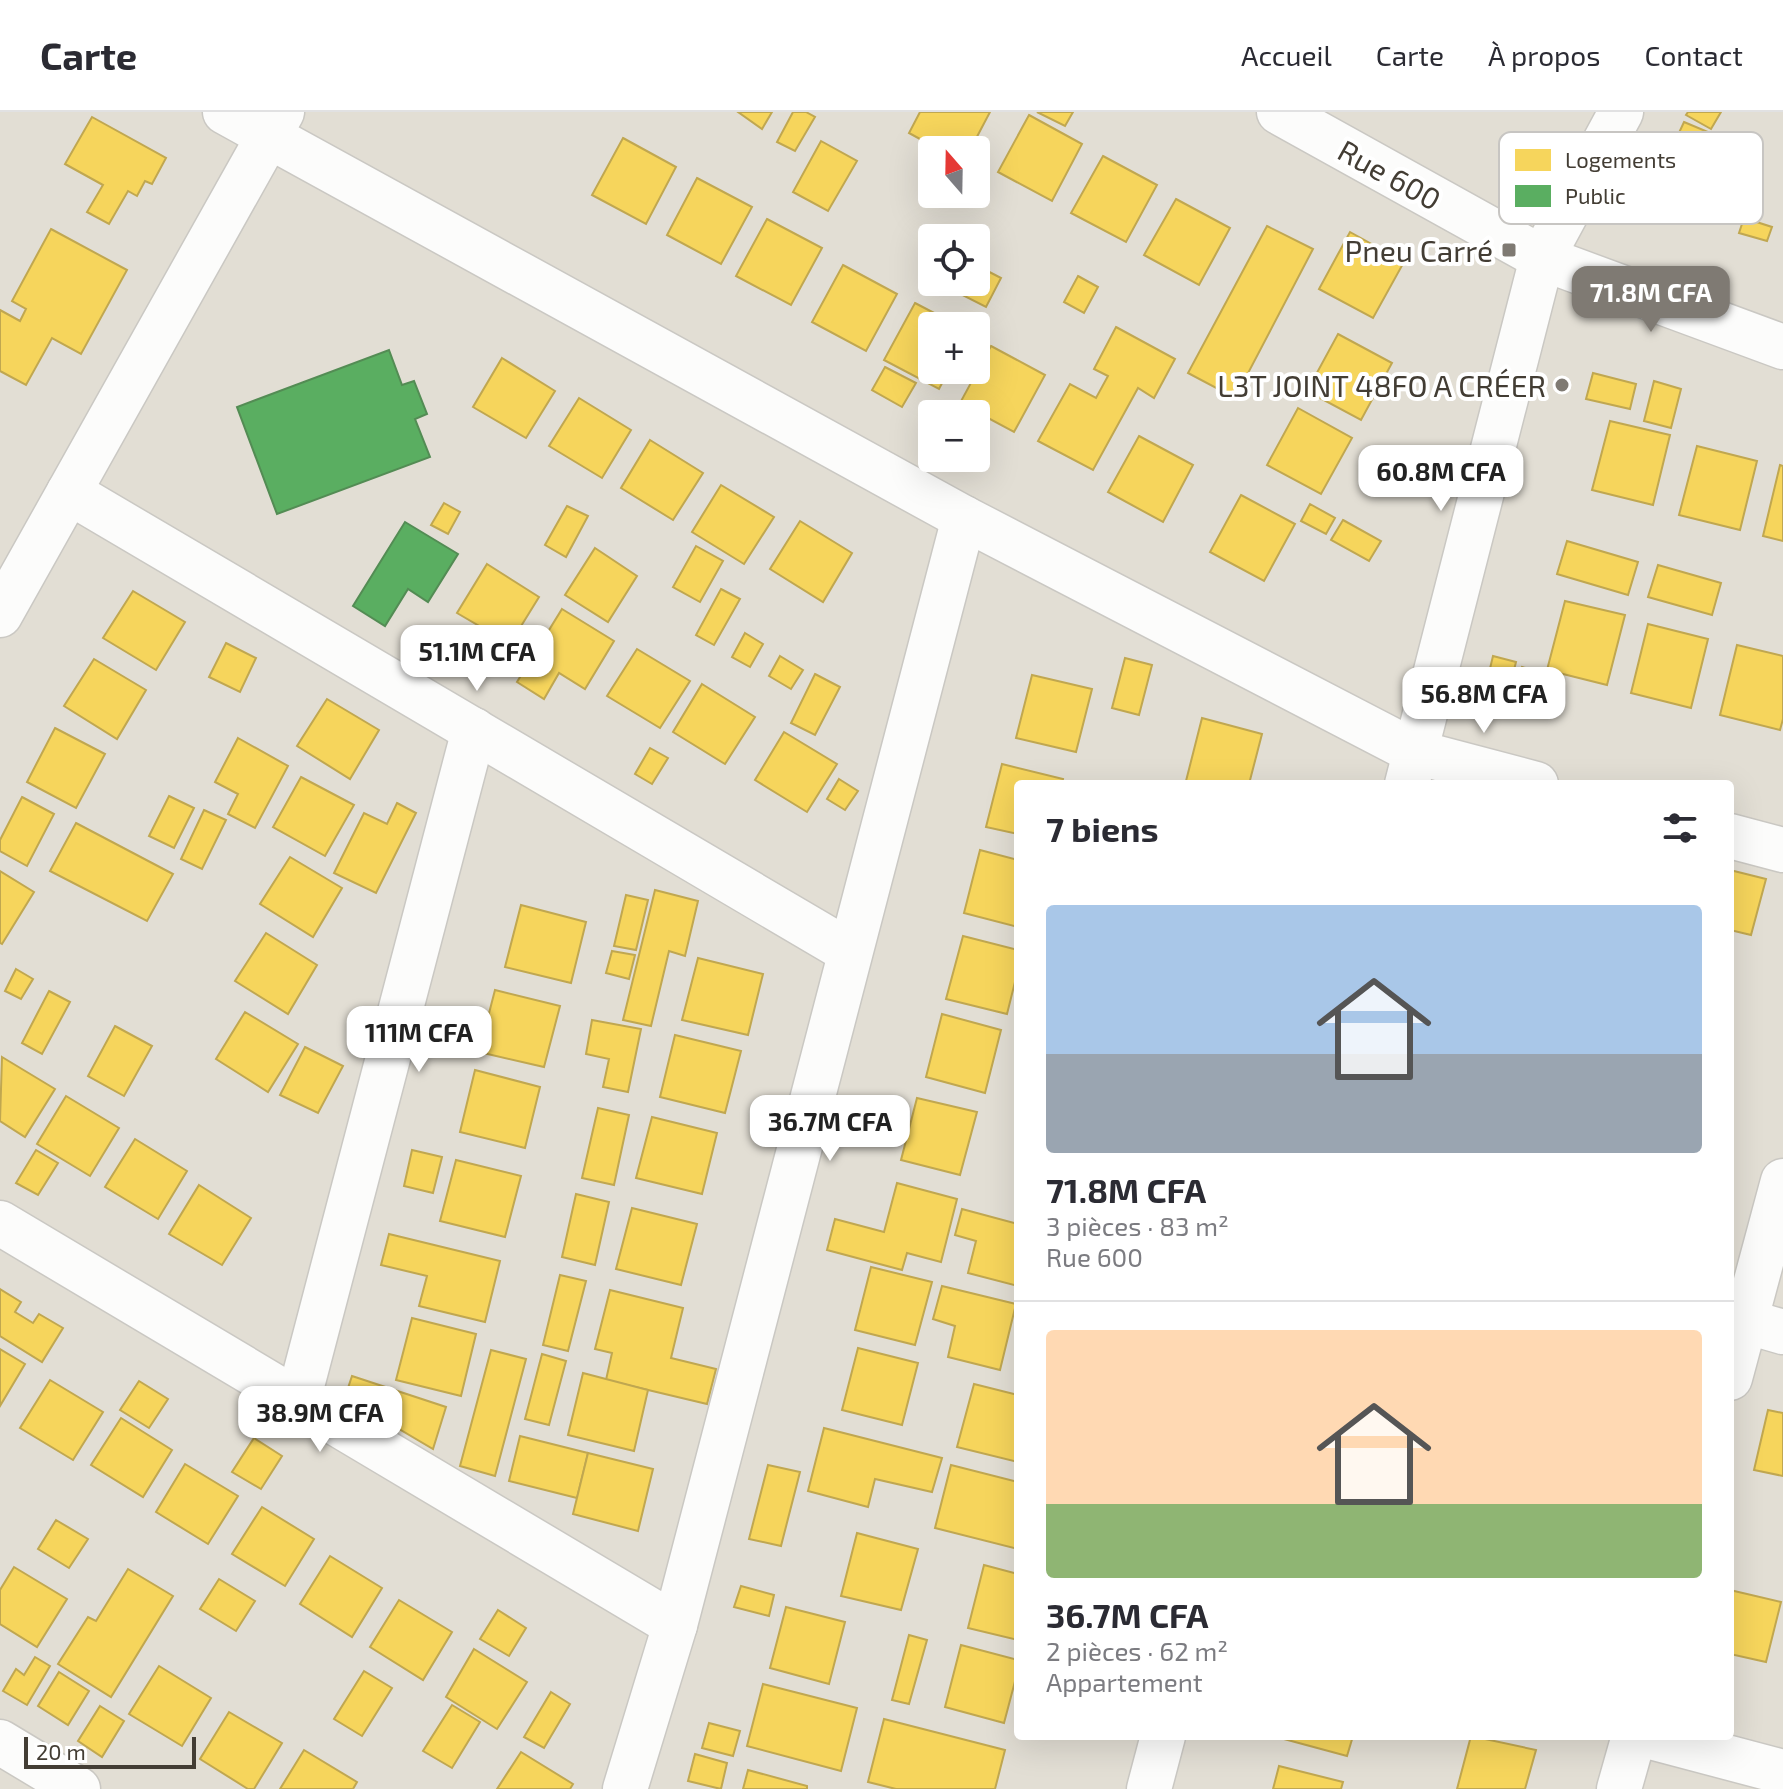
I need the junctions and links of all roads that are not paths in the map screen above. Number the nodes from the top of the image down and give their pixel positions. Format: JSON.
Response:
{"nodes":[{"id":1,"x":225,"y":112,"type":"edge"},
{"id":2,"x":1279,"y":112,"type":"edge"},
{"id":3,"x":1621,"y":112,"type":"edge"},
{"id":4,"x":275,"y":124,"type":"edge"},
{"id":5,"x":1610,"y":132,"type":"edge"},
{"id":6,"x":1560,"y":224,"type":"edge"},
{"id":7,"x":1542,"y":258,"type":"junction"},
{"id":8,"x":1783,"y":347,"type":"edge"},
{"id":9,"x":69,"y":492,"type":"junction"},
{"id":10,"x":964,"y":518,"type":"junction"},
{"id":11,"x":0,"y":615,"type":"edge"},
{"id":12,"x":474,"y":730,"type":"junction"},
{"id":13,"x":1411,"y":768,"type":"edge"},
{"id":14,"x":1505,"y":780,"type":"edge"},
{"id":15,"x":1734,"y":837,"type":"edge"},
{"id":16,"x":1783,"y":850,"type":"edge"},
{"id":17,"x":850,"y":952,"type":"junction"},
{"id":18,"x":1783,"y":1181,"type":"edge"},
{"id":19,"x":0,"y":1223,"type":"edge"},
{"id":20,"x":1764,"y":1327,"type":"edge"},
{"id":21,"x":1734,"y":1372,"type":"edge"},
{"id":22,"x":298,"y":1401,"type":"junction"},
{"id":23,"x":675,"y":1625,"type":"junction"},
{"id":24,"x":1162,"y":1740,"type":"edge"},
{"id":25,"x":1633,"y":1740,"type":"edge"},
{"id":26,"x":1662,"y":1740,"type":"edge"},
{"id":27,"x":0,"y":1742,"type":"edge"},
{"id":28,"x":1783,"y":1772,"type":"edge"},
{"id":29,"x":78,"y":1789,"type":"edge"},
{"id":30,"x":625,"y":1789,"type":"edge"},
{"id":31,"x":1149,"y":1789,"type":"edge"},
{"id":32,"x":1619,"y":1789,"type":"edge"}],
"edges":[{"from":1,"to":4,"type":"street"},
{"from":2,"to":7,"type":"street","name":"Rue 600"},
{"from":3,"to":5,"type":"street"},
{"from":4,"to":9,"type":"street"},
{"from":4,"to":10,"type":"street"},
{"from":6,"to":7,"type":"street"},
{"from":7,"to":8,"type":"street","name":"Rue 600"},
{"from":7,"to":13,"type":"street"},
{"from":9,"to":11,"type":"street"},
{"from":9,"to":12,"type":"street"},
{"from":10,"to":13,"type":"street"},
{"from":10,"to":17,"type":"street"},
{"from":12,"to":17,"type":"street"},
{"from":12,"to":22,"type":"street"},
{"from":13,"to":14,"type":"street"},
{"from":15,"to":16,"type":"street"},
{"from":17,"to":23,"type":"street"},
{"from":18,"to":20,"type":"street"},
{"from":19,"to":22,"type":"street"},
{"from":20,"to":21,"type":"street"},
{"from":22,"to":23,"type":"street"},
{"from":23,"to":30,"type":"street"},
{"from":24,"to":31,"type":"street"},
{"from":25,"to":32,"type":"street"},
{"from":26,"to":28,"type":"street"},
{"from":27,"to":29,"type":"street"}]}
